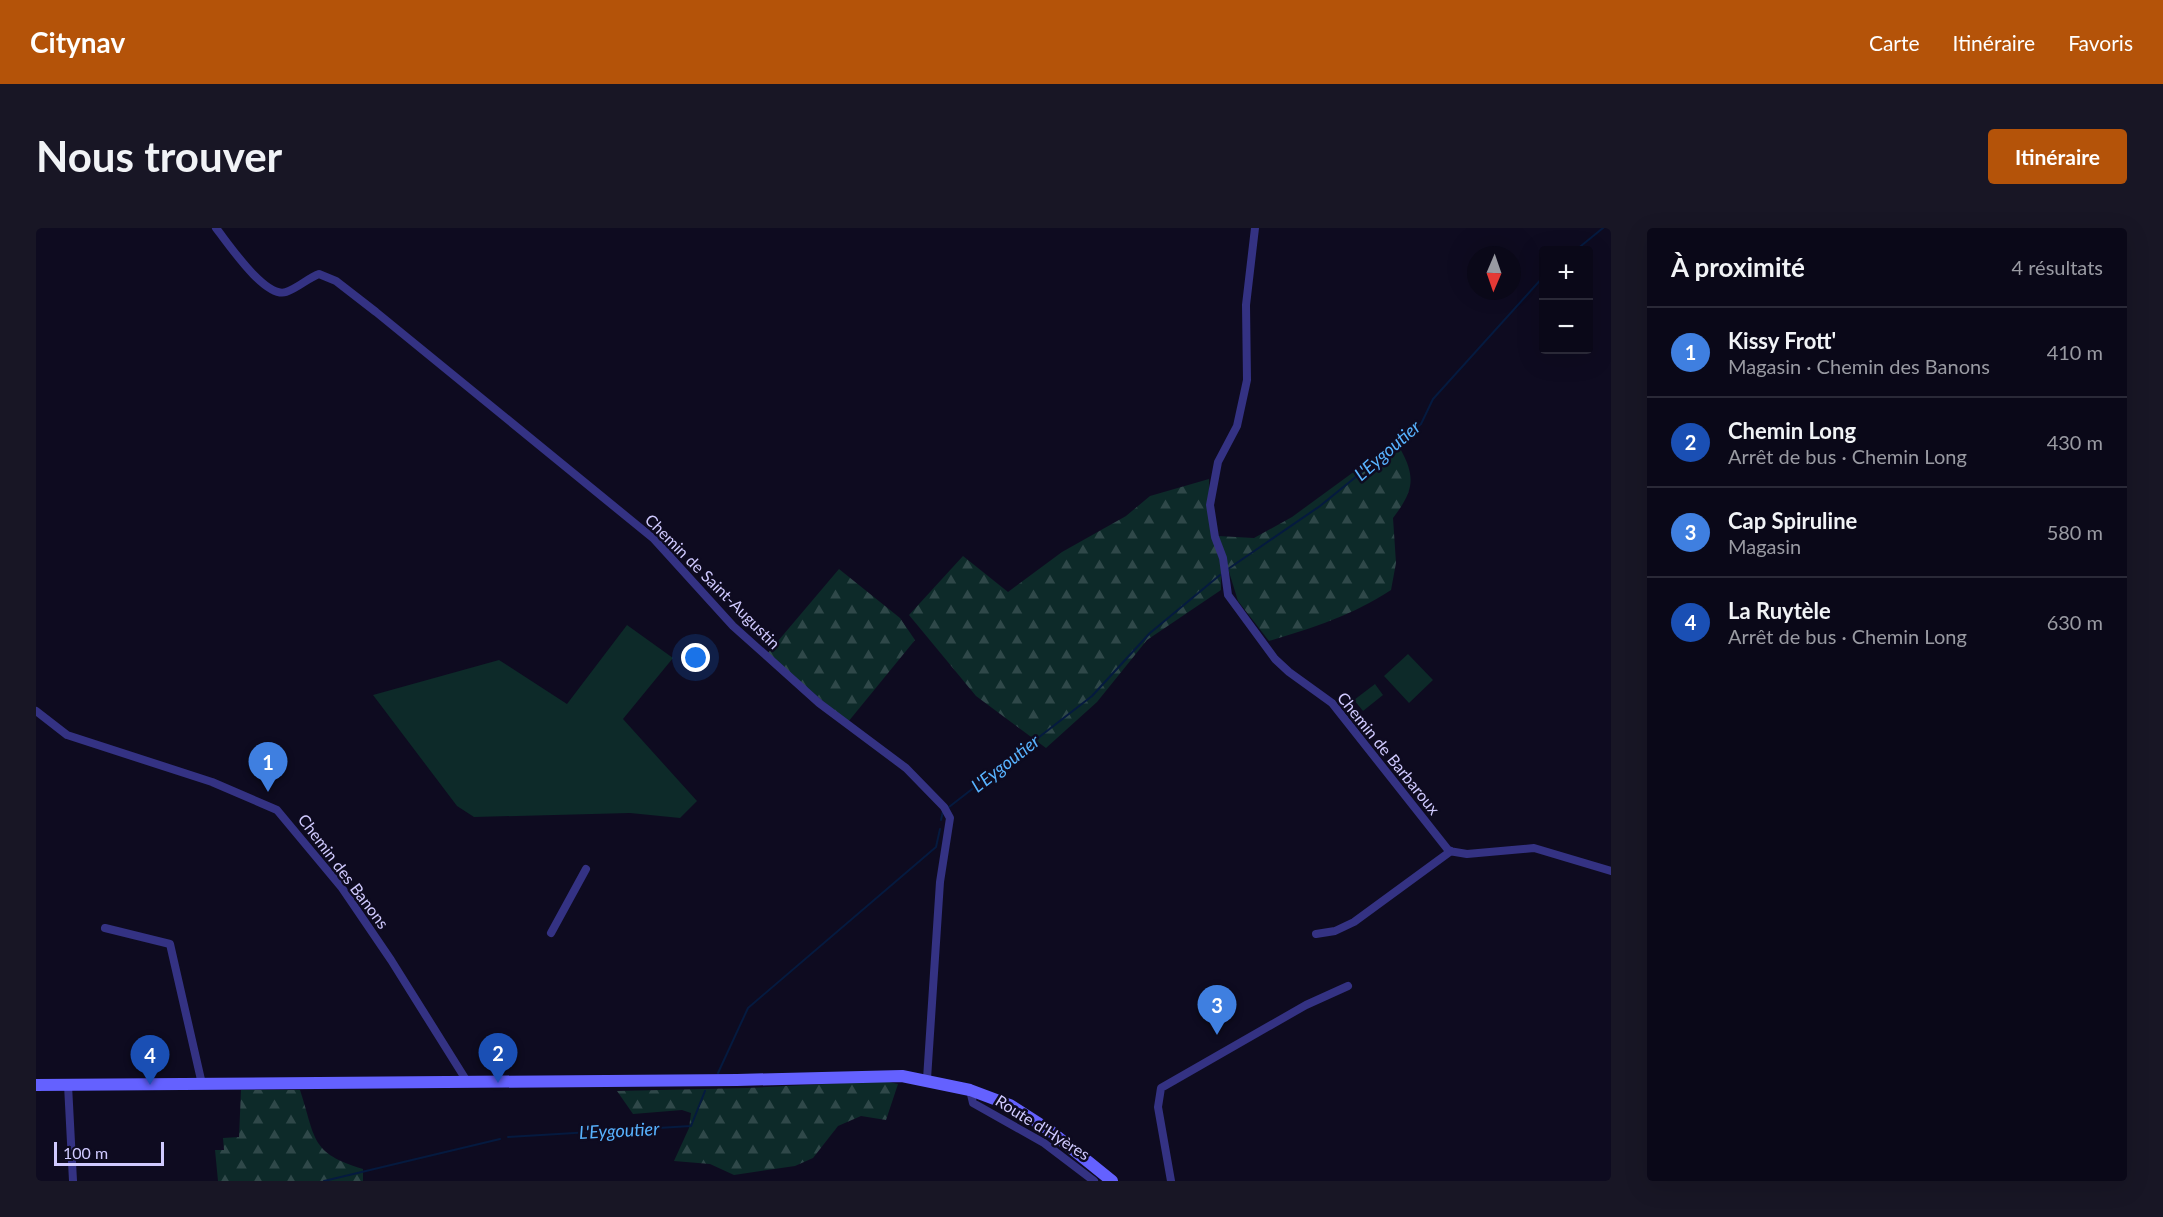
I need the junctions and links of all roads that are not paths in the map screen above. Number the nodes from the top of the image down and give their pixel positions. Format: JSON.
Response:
{"nodes":[{"id":1,"x":216,"y":228,"type":"edge"},
{"id":2,"x":1255,"y":228,"type":"edge"},
{"id":3,"x":36,"y":711,"type":"edge"},
{"id":4,"x":1451,"y":851,"type":"junction"},
{"id":5,"x":586,"y":869,"type":"dead end"},
{"id":6,"x":1611,"y":871,"type":"edge"},
{"id":7,"x":105,"y":928,"type":"dead end"},
{"id":8,"x":551,"y":933,"type":"dead end"},
{"id":9,"x":1316,"y":934,"type":"dead end"},
{"id":10,"x":1348,"y":986,"type":"dead end"},
{"id":11,"x":927,"y":1079,"type":"junction"},
{"id":12,"x":468,"y":1083,"type":"junction"},
{"id":13,"x":201,"y":1084,"type":"junction"},
{"id":14,"x":36,"y":1085,"type":"edge"},
{"id":15,"x":68,"y":1085,"type":"junction"},
{"id":16,"x":970,"y":1090,"type":"junction"},
{"id":17,"x":73,"y":1181,"type":"edge"},
{"id":18,"x":1095,"y":1181,"type":"edge"},
{"id":19,"x":1112,"y":1181,"type":"edge"},
{"id":20,"x":1172,"y":1181,"type":"edge"}],
"edges":[{"from":1,"to":11,"type":"street","name":"Chemin de Saint-Augustin"},
{"from":2,"to":4,"type":"street","name":"Chemin de Barbaroux"},
{"from":3,"to":12,"type":"street","name":"Chemin des Banons"},
{"from":4,"to":6,"type":"street"},
{"from":4,"to":9,"type":"street"},
{"from":5,"to":8,"type":"street"},
{"from":7,"to":13,"type":"street"},
{"from":10,"to":20,"type":"street"},
{"from":11,"to":12,"type":"main road","name":"Route d'Hyères"},
{"from":11,"to":16,"type":"main road","name":"Route d'Hyères"},
{"from":12,"to":13,"type":"main road","name":"Route d'Hyères"},
{"from":13,"to":15,"type":"main road","name":"Route d'Hyères"},
{"from":14,"to":15,"type":"main road","name":"Route d'Hyères"},
{"from":15,"to":17,"type":"street"},
{"from":16,"to":18,"type":"street","name":"Route d'Hyères"},
{"from":16,"to":19,"type":"main road","name":"Route d'Hyères"}]}
